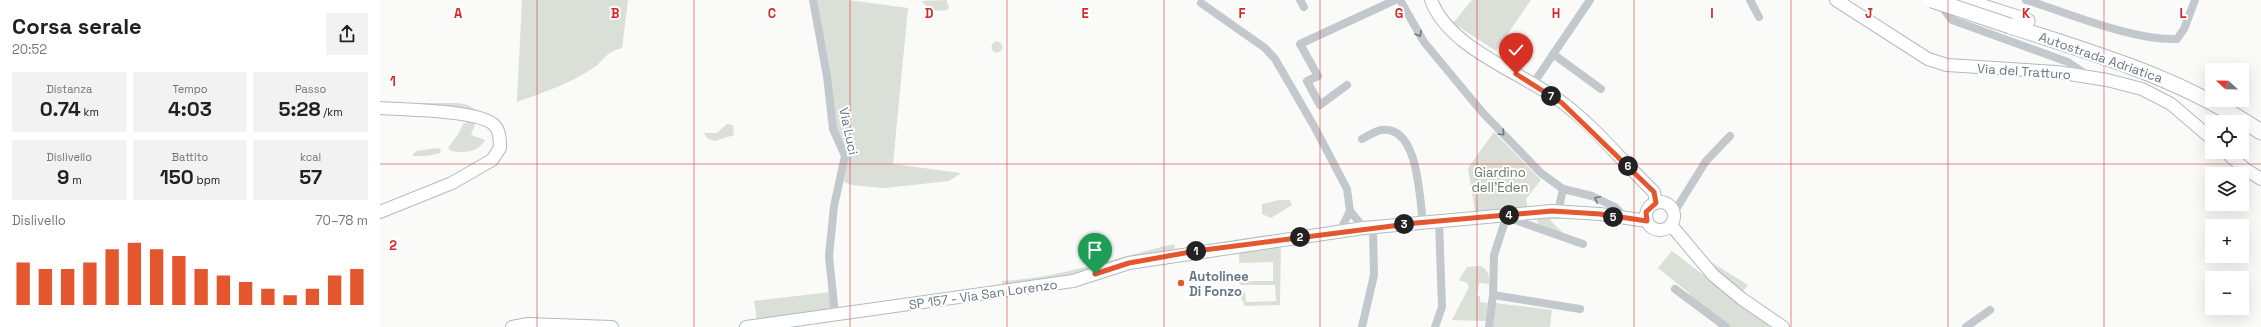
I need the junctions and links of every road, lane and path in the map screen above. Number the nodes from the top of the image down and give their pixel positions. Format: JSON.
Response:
{"nodes":[{"id":1,"x":813,"y":0,"type":"edge"},
{"id":2,"x":1395,"y":0,"type":"edge"},
{"id":3,"x":1400,"y":0,"type":"edge"},
{"id":4,"x":1431,"y":0,"type":"edge"},
{"id":5,"x":1590,"y":0,"type":"edge"},
{"id":6,"x":1750,"y":0,"type":"edge"},
{"id":7,"x":1836,"y":0,"type":"edge"},
{"id":8,"x":1932,"y":0,"type":"edge"},
{"id":9,"x":1961,"y":0,"type":"edge"},
{"id":10,"x":2026,"y":0,"type":"edge"},
{"id":11,"x":2195,"y":0,"type":"edge"},
{"id":12,"x":1201,"y":3,"type":"dead end"},
{"id":13,"x":1945,"y":11,"type":"dead end"},
{"id":14,"x":1759,"y":17,"type":"dead end"},
{"id":15,"x":1553,"y":54,"type":"junction"},
{"id":16,"x":2089,"y":77,"type":"junction"},
{"id":17,"x":1533,"y":84,"type":"junction"},
{"id":18,"x":1347,"y":85,"type":"dead end"},
{"id":19,"x":2205,"y":88,"type":"edge"},
{"id":20,"x":1601,"y":89,"type":"dead end"},
{"id":21,"x":2240,"y":107,"type":"edge"},
{"id":22,"x":380,"y":108,"type":"edge"},
{"id":23,"x":2261,"y":120,"type":"edge"},
{"id":24,"x":2261,"y":132,"type":"edge"},
{"id":25,"x":2205,"y":133,"type":"edge"},
{"id":26,"x":1730,"y":136,"type":"dead end"},
{"id":27,"x":1362,"y":139,"type":"dead end"},
{"id":28,"x":2234,"y":159,"type":"edge"},
{"id":29,"x":2261,"y":179,"type":"edge"},
{"id":30,"x":1563,"y":189,"type":"junction"},
{"id":31,"x":1656,"y":203,"type":"junction"},
{"id":32,"x":1350,"y":211,"type":"junction"},
{"id":33,"x":380,"y":212,"type":"edge"},
{"id":34,"x":1558,"y":212,"type":"junction"},
{"id":35,"x":1508,"y":215,"type":"junction"},
{"id":36,"x":1624,"y":219,"type":"junction"},
{"id":37,"x":1672,"y":219,"type":"junction"},
{"id":38,"x":1439,"y":221,"type":"junction"},
{"id":39,"x":1647,"y":221,"type":"junction"},
{"id":40,"x":1423,"y":222,"type":"junction"},
{"id":41,"x":1369,"y":228,"type":"junction"},
{"id":42,"x":1340,"y":231,"type":"junction"},
{"id":43,"x":1583,"y":244,"type":"dead end"},
{"id":44,"x":1675,"y":289,"type":"dead end"},
{"id":45,"x":1493,"y":295,"type":"junction"},
{"id":46,"x":1580,"y":309,"type":"dead end"},
{"id":47,"x":1990,"y":310,"type":"dead end"},
{"id":48,"x":835,"y":315,"type":"junction"},
{"id":49,"x":512,"y":327,"type":"edge"},
{"id":50,"x":612,"y":327,"type":"edge"},
{"id":51,"x":746,"y":327,"type":"edge"},
{"id":52,"x":1362,"y":327,"type":"edge"},
{"id":53,"x":1435,"y":327,"type":"edge"},
{"id":54,"x":1489,"y":327,"type":"edge"},
{"id":55,"x":1726,"y":327,"type":"edge"},
{"id":56,"x":1783,"y":327,"type":"edge"},
{"id":57,"x":1966,"y":327,"type":"edge"}],
"edges":[{"from":1,"to":48,"type":"street","name":"Via Luci"},
{"from":2,"to":18,"type":"street"},
{"from":3,"to":30,"type":"street","one_way":true},
{"from":4,"to":17,"type":"main road"},
{"from":5,"to":15,"type":"street"},
{"from":6,"to":14,"type":"street"},
{"from":7,"to":16,"type":"main road","name":"Via del Tratturo"},
{"from":8,"to":24,"type":"highway","name":"Autostrada Adriatica","bridge":true},
{"from":9,"to":19,"type":"highway","name":"Autostrada Adriatica"},
{"from":10,"to":11,"type":"street"},
{"from":12,"to":32,"type":"street"},
{"from":13,"to":16,"type":"street"},
{"from":15,"to":17,"type":"street"},
{"from":15,"to":20,"type":"street"},
{"from":16,"to":25,"type":"main road","name":"Via del Tratturo"},
{"from":17,"to":31,"type":"main road"},
{"from":21,"to":23,"type":"highway"},
{"from":22,"to":33,"type":"main road"},
{"from":26,"to":37,"type":"street"},
{"from":27,"to":40,"type":"street"},
{"from":28,"to":29,"type":"main road"},
{"from":30,"to":34,"type":"street"},
{"from":36,"to":30,"type":"street","one_way":true},
{"from":31,"to":37,"type":"main road"},
{"from":31,"to":39,"type":"main road"},
{"from":32,"to":41,"type":"street"},
{"from":32,"to":42,"type":"street"},
{"from":34,"to":35,"type":"main road","name":"SP 157 - Via San Lorenzo"},
{"from":34,"to":36,"type":"main road","name":"SP 157 - Via San Lorenzo"},
{"from":35,"to":38,"type":"main road","name":"SP 157 - Via San Lorenzo"},
{"from":35,"to":43,"type":"street"},
{"from":35,"to":45,"type":"street"},
{"from":36,"to":39,"type":"main road","name":"SP 157 - Via San Lorenzo"},
{"from":37,"to":39,"type":"main road"},
{"from":37,"to":56,"type":"main road"},
{"from":38,"to":40,"type":"main road","name":"SP 157 - Via San Lorenzo"},
{"from":38,"to":53,"type":"street"},
{"from":40,"to":41,"type":"main road","name":"SP 157 - Via San Lorenzo"},
{"from":41,"to":42,"type":"main road","name":"SP 157 - Via San Lorenzo"},
{"from":41,"to":52,"type":"street"},
{"from":42,"to":48,"type":"main road","name":"SP 157 - Via San Lorenzo"},
{"from":44,"to":55,"type":"street"},
{"from":45,"to":46,"type":"street"},
{"from":45,"to":54,"type":"street"},
{"from":47,"to":57,"type":"street"},
{"from":48,"to":51,"type":"main road","name":"SP 157 - Via San Lorenzo"},
{"from":49,"to":50,"type":"main road"}]}
